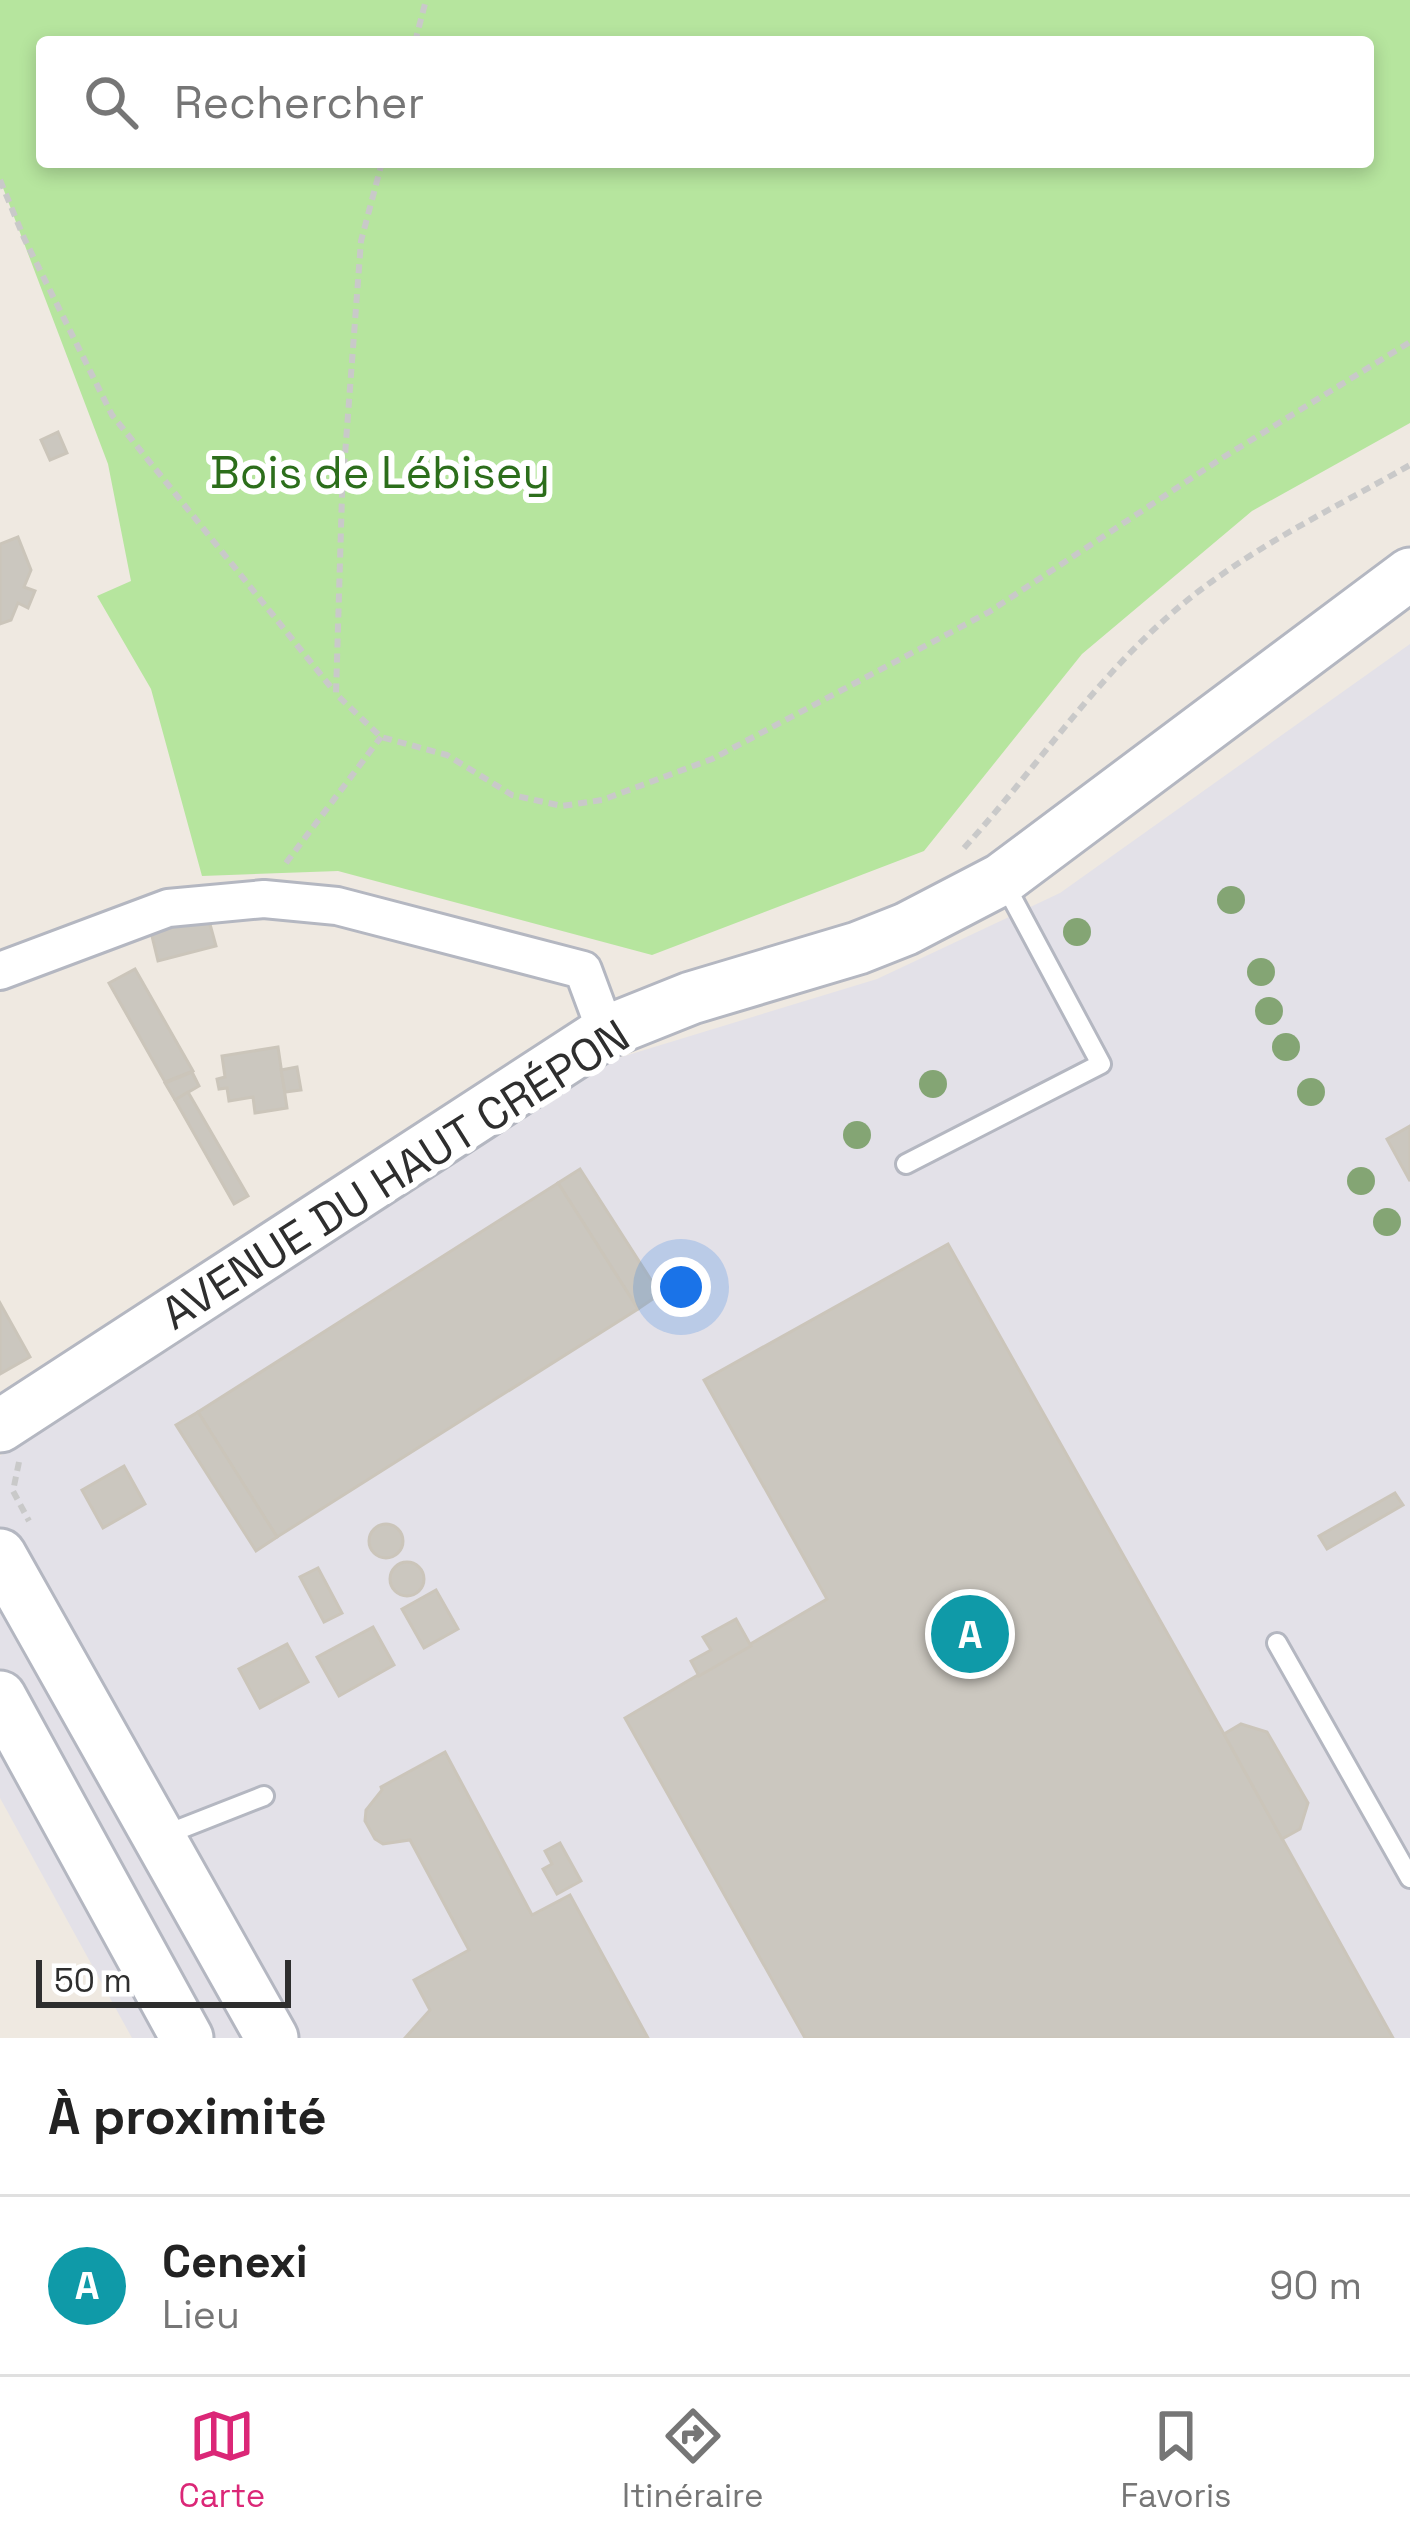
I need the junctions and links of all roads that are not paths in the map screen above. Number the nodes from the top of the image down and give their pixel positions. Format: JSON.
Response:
{"nodes":[{"id":1,"x":1410,"y":574,"type":"edge"},
{"id":2,"x":981,"y":865,"type":"junction"},
{"id":3,"x":0,"y":971,"type":"edge"},
{"id":4,"x":606,"y":1032,"type":"junction"},
{"id":5,"x":906,"y":1164,"type":"dead end"},
{"id":6,"x":0,"y":1426,"type":"edge"},
{"id":7,"x":0,"y":1555,"type":"edge"},
{"id":8,"x":1277,"y":1643,"type":"dead end"},
{"id":9,"x":0,"y":1697,"type":"edge"},
{"id":10,"x":264,"y":1796,"type":"dead end"},
{"id":11,"x":160,"y":1837,"type":"junction"},
{"id":12,"x":1410,"y":1878,"type":"edge"},
{"id":13,"x":188,"y":2038,"type":"edge"},
{"id":14,"x":272,"y":2038,"type":"edge"}],
"edges":[{"from":1,"to":2,"type":"street","name":"AVENUE DU HAUT CRÉPON"},
{"from":2,"to":4,"type":"street","name":"AVENUE DU HAUT CRÉPON"},
{"from":2,"to":5,"type":"lane"},
{"from":3,"to":4,"type":"street"},
{"from":4,"to":6,"type":"street","name":"AVENUE DU HAUT CRÉPON"},
{"from":7,"to":11,"type":"street"},
{"from":8,"to":12,"type":"lane"},
{"from":9,"to":13,"type":"street"},
{"from":10,"to":11,"type":"lane"},
{"from":11,"to":14,"type":"street"}]}
